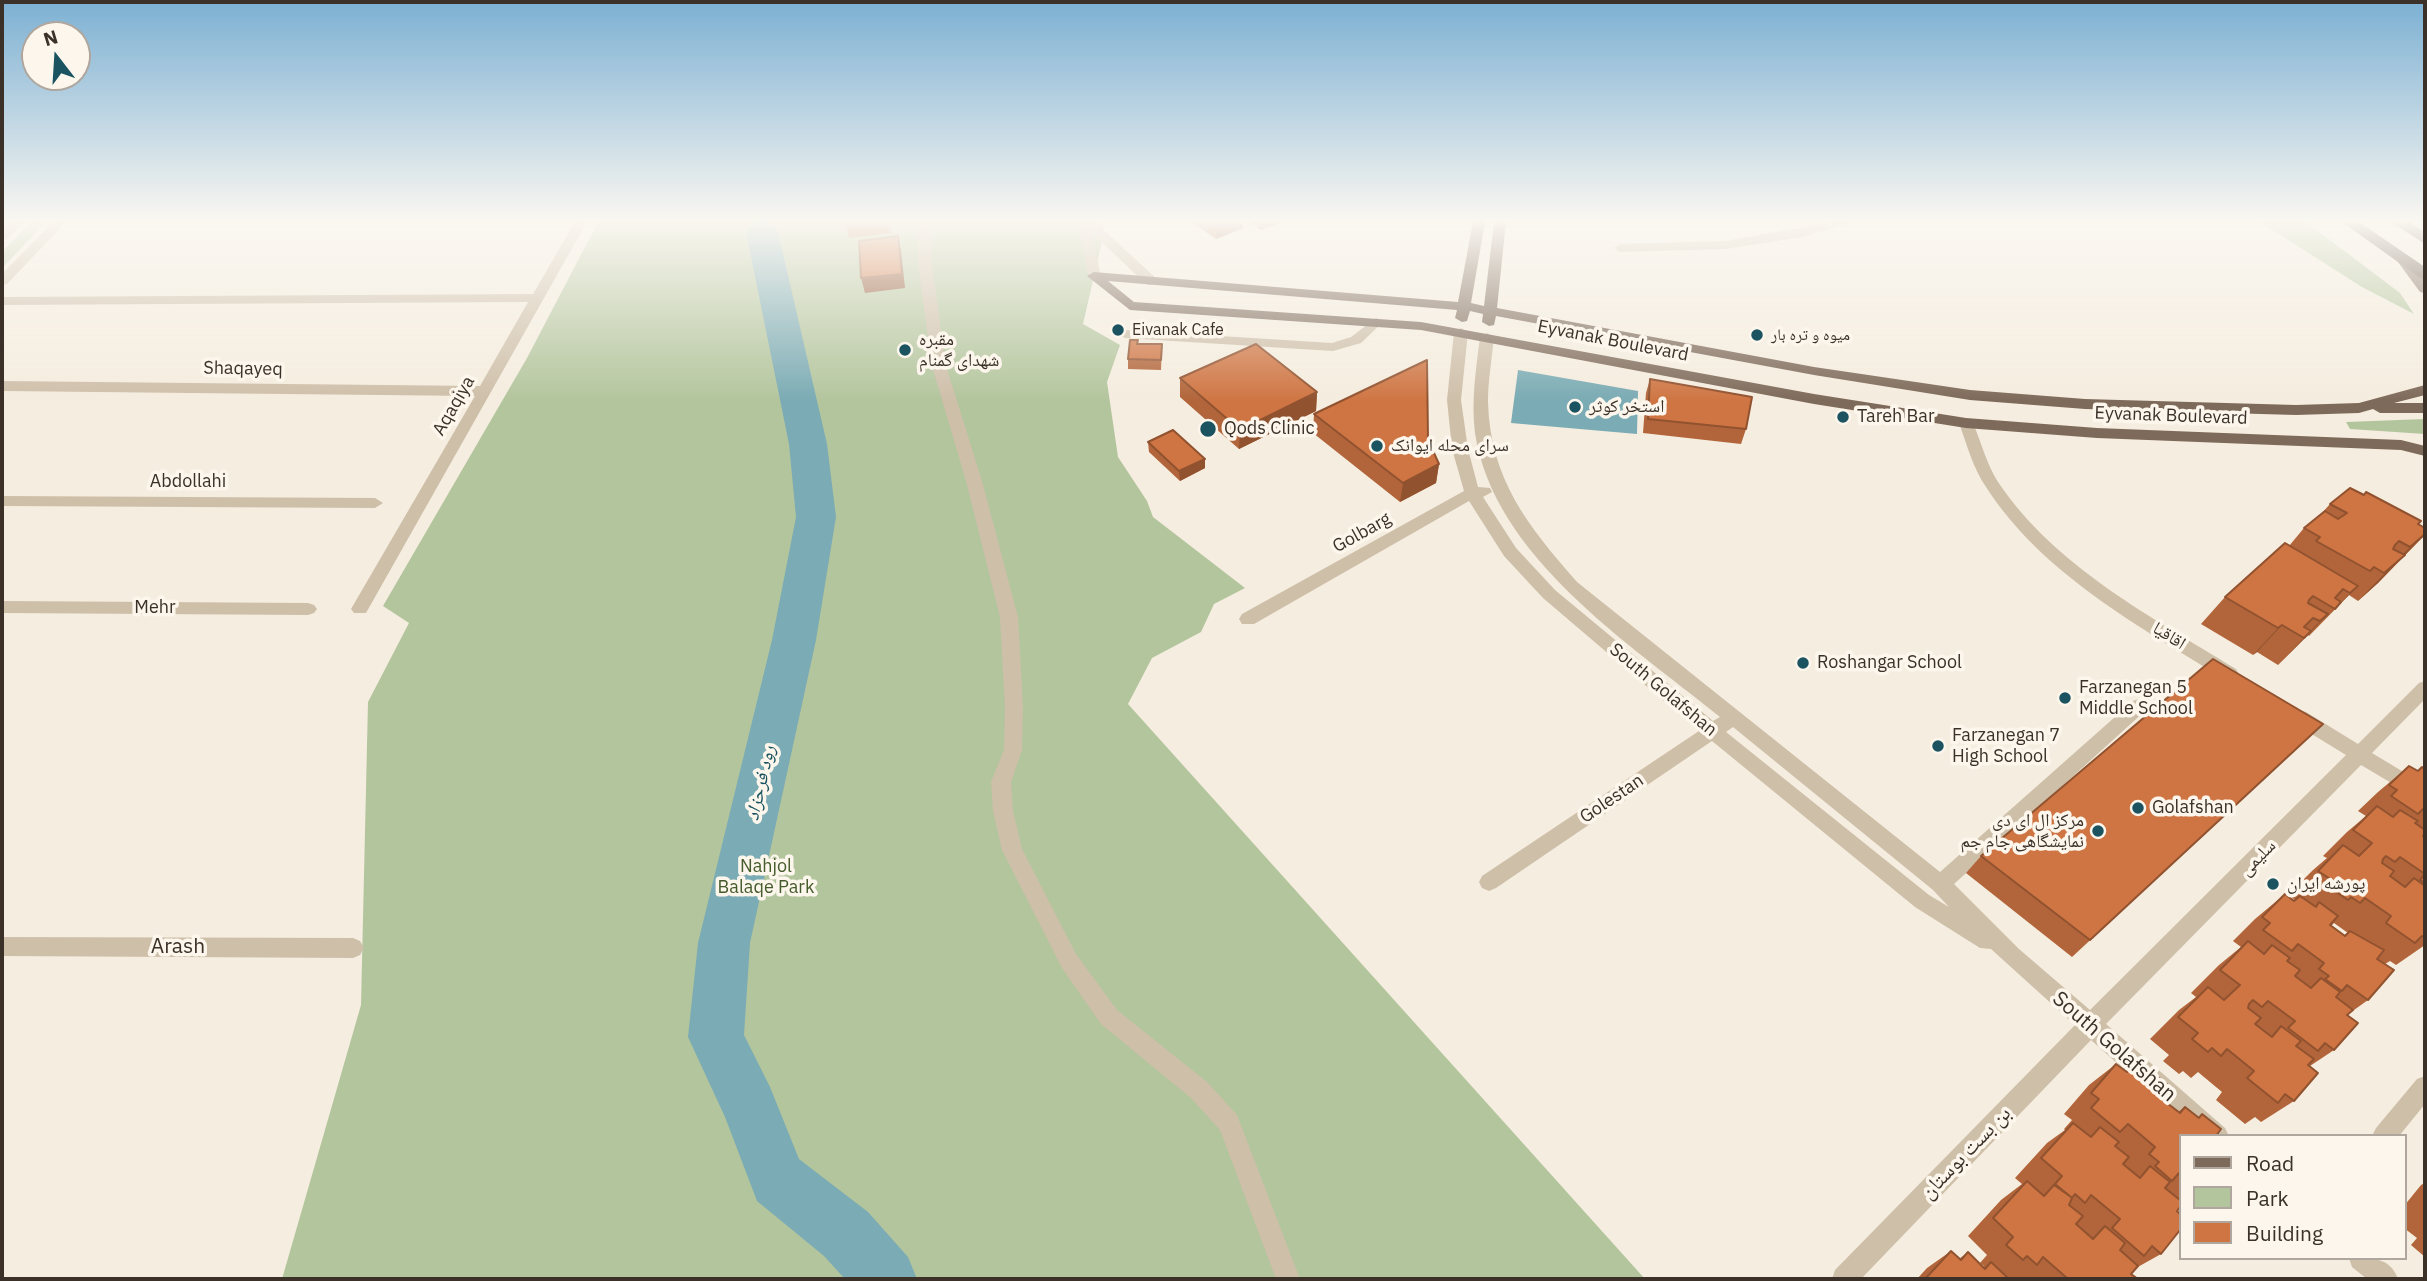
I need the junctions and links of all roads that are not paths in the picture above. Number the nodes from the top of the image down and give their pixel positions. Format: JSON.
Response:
{"nodes":[{"id":1,"x":546,"y":282,"type":"edge"},
{"id":2,"x":927,"y":282,"type":"edge"},
{"id":3,"x":1101,"y":282,"type":"edge"},
{"id":4,"x":1152,"y":282,"type":"edge"},
{"id":5,"x":1468,"y":282,"type":"edge"},
{"id":6,"x":1494,"y":282,"type":"edge"},
{"id":7,"x":537,"y":298,"type":"junction"},
{"id":8,"x":2,"y":301,"type":"edge"},
{"id":9,"x":1464,"y":306,"type":"junction"},
{"id":10,"x":1491,"y":312,"type":"junction"},
{"id":11,"x":1376,"y":322,"type":"junction"},
{"id":12,"x":1461,"y":332,"type":"junction"},
{"id":13,"x":1125,"y":334,"type":"dead end"},
{"id":14,"x":1487,"y":337,"type":"junction"},
{"id":15,"x":2,"y":386,"type":"edge"},
{"id":16,"x":2425,"y":390,"type":"edge"},
{"id":17,"x":484,"y":391,"type":"junction"},
{"id":18,"x":2359,"y":408,"type":"junction"},
{"id":19,"x":2425,"y":408,"type":"edge"},
{"id":20,"x":1966,"y":423,"type":"junction"},
{"id":21,"x":2425,"y":449,"type":"edge"},
{"id":22,"x":1497,"y":489,"type":"junction"},
{"id":23,"x":1472,"y":493,"type":"junction"},
{"id":24,"x":2,"y":501,"type":"edge"},
{"id":25,"x":375,"y":503,"type":"dead end"},
{"id":26,"x":2,"y":607,"type":"edge"},
{"id":27,"x":309,"y":609,"type":"dead end"},
{"id":28,"x":360,"y":609,"type":"dead end"},
{"id":29,"x":1248,"y":619,"type":"dead end"},
{"id":30,"x":2246,"y":684,"type":"edge"},
{"id":31,"x":2425,"y":688,"type":"edge"},
{"id":32,"x":2280,"y":705,"type":"edge"},
{"id":33,"x":2139,"y":706,"type":"dead end"},
{"id":34,"x":1735,"y":716,"type":"junction"},
{"id":35,"x":1712,"y":731,"type":"junction"},
{"id":36,"x":2360,"y":755,"type":"junction"},
{"id":37,"x":2425,"y":795,"type":"edge"},
{"id":38,"x":1489,"y":882,"type":"dead end"},
{"id":39,"x":1940,"y":884,"type":"junction"},
{"id":40,"x":2,"y":946,"type":"edge"},
{"id":41,"x":354,"y":948,"type":"dead end"},
{"id":42,"x":2012,"y":956,"type":"junction"},
{"id":43,"x":2089,"y":1026,"type":"junction"},
{"id":44,"x":2425,"y":1087,"type":"edge"},
{"id":45,"x":2215,"y":1134,"type":"edge"},
{"id":46,"x":2386,"y":1134,"type":"edge"},
{"id":47,"x":2363,"y":1260,"type":"edge"},
{"id":48,"x":1288,"y":1279,"type":"edge"},
{"id":49,"x":1844,"y":1279,"type":"edge"},
{"id":50,"x":2386,"y":1279,"type":"edge"}],
"edges":[{"from":1,"to":7,"type":"street","name":"Aqaqiya"},
{"from":2,"to":48,"type":"street"},
{"from":3,"to":11,"type":"main road","name":"Eyvanak Boulevard"},
{"from":4,"to":9,"type":"main road","name":"Eyvanak Boulevard"},
{"from":5,"to":9,"type":"main road"},
{"from":6,"to":10,"type":"main road"},
{"from":7,"to":8,"type":"street"},
{"from":7,"to":17,"type":"street","name":"Aqaqiya"},
{"from":9,"to":10,"type":"main road","name":"Eyvanak Boulevard"},
{"from":9,"to":12,"type":"main road"},
{"from":10,"to":14,"type":"main road"},
{"from":10,"to":18,"type":"main road","name":"Eyvanak Boulevard"},
{"from":11,"to":12,"type":"main road","name":"Eyvanak Boulevard"},
{"from":11,"to":13,"type":"street"},
{"from":12,"to":14,"type":"main road","name":"Eyvanak Boulevard"},
{"from":12,"to":23,"type":"street","name":"South Golafshan"},
{"from":14,"to":20,"type":"main road","name":"Eyvanak Boulevard"},
{"from":14,"to":22,"type":"street","name":"South Golafshan"},
{"from":15,"to":17,"type":"street","name":"Shaqayeq"},
{"from":16,"to":18,"type":"main road","name":"Eyvanak Boulevard"},
{"from":17,"to":28,"type":"street","name":"Aqaqiya"},
{"from":18,"to":19,"type":"main road"},
{"from":20,"to":21,"type":"main road","name":"Eyvanak Boulevard"},
{"from":20,"to":30,"type":"street","name":"اقاقیا"},
{"from":22,"to":23,"type":"street","name":"Golbarg"},
{"from":22,"to":34,"type":"street","name":"South Golafshan"},
{"from":23,"to":29,"type":"street","name":"Golbarg"},
{"from":23,"to":35,"type":"street","name":"South Golafshan"},
{"from":24,"to":25,"type":"street","name":"Abdollahi"},
{"from":26,"to":27,"type":"street","name":"Mehr"},
{"from":31,"to":36,"type":"street","name":"سلیمی"},
{"from":32,"to":36,"type":"street"},
{"from":33,"to":39,"type":"street"},
{"from":34,"to":35,"type":"street","name":"Golestan"},
{"from":34,"to":39,"type":"street","name":"South Golafshan"},
{"from":35,"to":38,"type":"street","name":"Golestan"},
{"from":35,"to":42,"type":"street","name":"South Golafshan"},
{"from":36,"to":37,"type":"street"},
{"from":36,"to":43,"type":"street","name":"سلیمی"},
{"from":39,"to":42,"type":"street","name":"South Golafshan"},
{"from":40,"to":41,"type":"street","name":"Arash"},
{"from":42,"to":43,"type":"street","name":"South Golafshan"},
{"from":43,"to":45,"type":"street","name":"South Golafshan"},
{"from":43,"to":49,"type":"street","name":"بن بست بوستان"},
{"from":44,"to":46,"type":"street"},
{"from":47,"to":50,"type":"street"}]}
